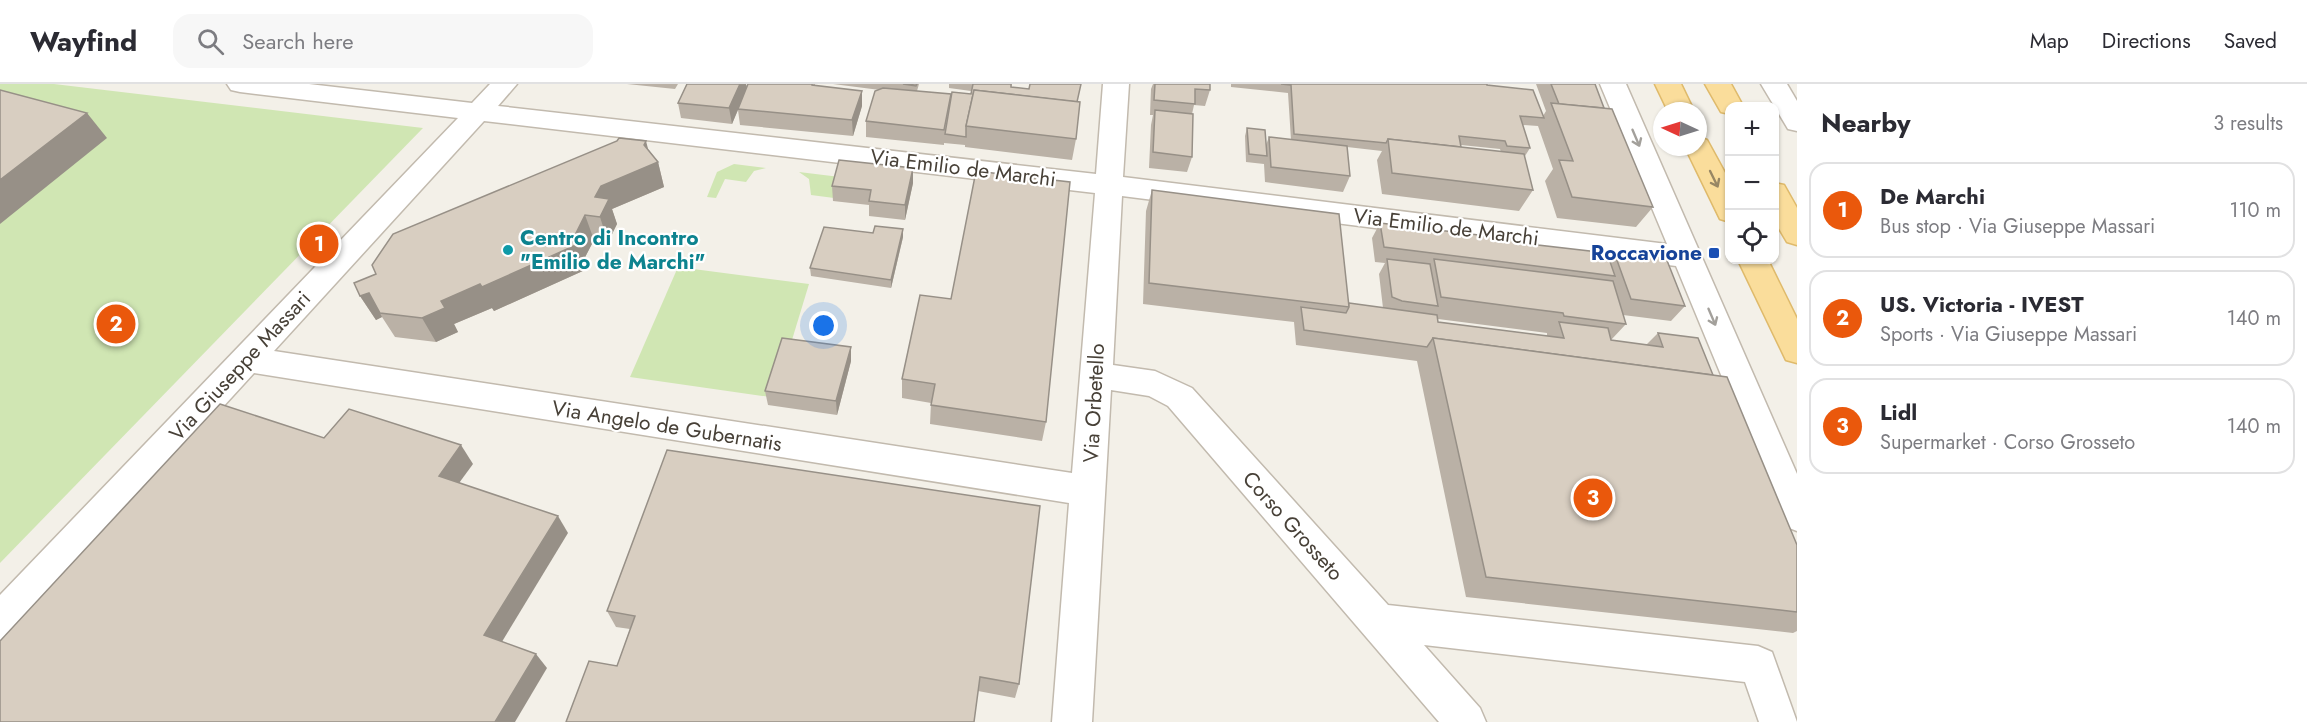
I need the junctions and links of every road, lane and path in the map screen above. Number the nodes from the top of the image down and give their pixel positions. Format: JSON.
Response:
{"nodes":[{"id":1,"x":240,"y":84,"type":"edge"},
{"id":2,"x":504,"y":84,"type":"edge"},
{"id":3,"x":1116,"y":84,"type":"edge"},
{"id":4,"x":1613,"y":84,"type":"edge"},
{"id":5,"x":1668,"y":84,"type":"edge"},
{"id":6,"x":1718,"y":84,"type":"edge"},
{"id":7,"x":1774,"y":84,"type":"edge"},
{"id":8,"x":1677,"y":102,"type":"edge"},
{"id":9,"x":1728,"y":102,"type":"edge"},
{"id":10,"x":478,"y":111,"type":"junction"},
{"id":11,"x":1797,"y":123,"type":"edge"},
{"id":12,"x":1703,"y":156,"type":"edge"},
{"id":13,"x":1109,"y":185,"type":"junction"},
{"id":14,"x":1779,"y":201,"type":"edge"},
{"id":15,"x":1729,"y":210,"type":"edge"},
{"id":16,"x":1797,"y":235,"type":"edge"},
{"id":17,"x":1686,"y":257,"type":"junction"},
{"id":18,"x":1755,"y":264,"type":"edge"},
{"id":19,"x":1797,"y":351,"type":"edge"},
{"id":20,"x":246,"y":359,"type":"junction"},
{"id":21,"x":1095,"y":375,"type":"junction"},
{"id":22,"x":1089,"y":491,"type":"junction"},
{"id":23,"x":1797,"y":515,"type":"edge"},
{"id":24,"x":0,"y":622,"type":"edge"},
{"id":25,"x":1378,"y":622,"type":"junction"},
{"id":26,"x":1072,"y":722,"type":"edge"},
{"id":27,"x":1466,"y":722,"type":"edge"},
{"id":28,"x":1779,"y":722,"type":"edge"}],
"edges":[{"from":1,"to":10,"type":"street","name":"Via Emilio de Marchi"},
{"from":2,"to":10,"type":"street","name":"Via Giuseppe Massari"},
{"from":3,"to":13,"type":"street","name":"Via Orbetello"},
{"from":4,"to":17,"type":"street","one_way":true},
{"from":5,"to":8,"type":"main road"},
{"from":6,"to":9,"type":"main road"},
{"from":7,"to":11,"type":"street"},
{"from":10,"to":13,"type":"street","name":"Via Emilio de Marchi"},
{"from":10,"to":20,"type":"street","name":"Via Giuseppe Massari"},
{"from":12,"to":15,"type":"main road","one_way":true},
{"from":13,"to":17,"type":"street","name":"Via Emilio de Marchi"},
{"from":13,"to":21,"type":"street","name":"Via Orbetello"},
{"from":14,"to":16,"type":"main road"},
{"from":17,"to":23,"type":"street","one_way":true},
{"from":18,"to":19,"type":"main road"},
{"from":20,"to":22,"type":"street","name":"Via Angelo de Gubernatis"},
{"from":20,"to":24,"type":"street","name":"Via Giuseppe Massari"},
{"from":21,"to":22,"type":"street","name":"Via Orbetello"},
{"from":21,"to":25,"type":"street","name":"Corso Grosseto"},
{"from":22,"to":26,"type":"street","name":"Via Orbetello"},
{"from":25,"to":27,"type":"street","name":"Corso Grosseto"},
{"from":25,"to":28,"type":"street"}]}
